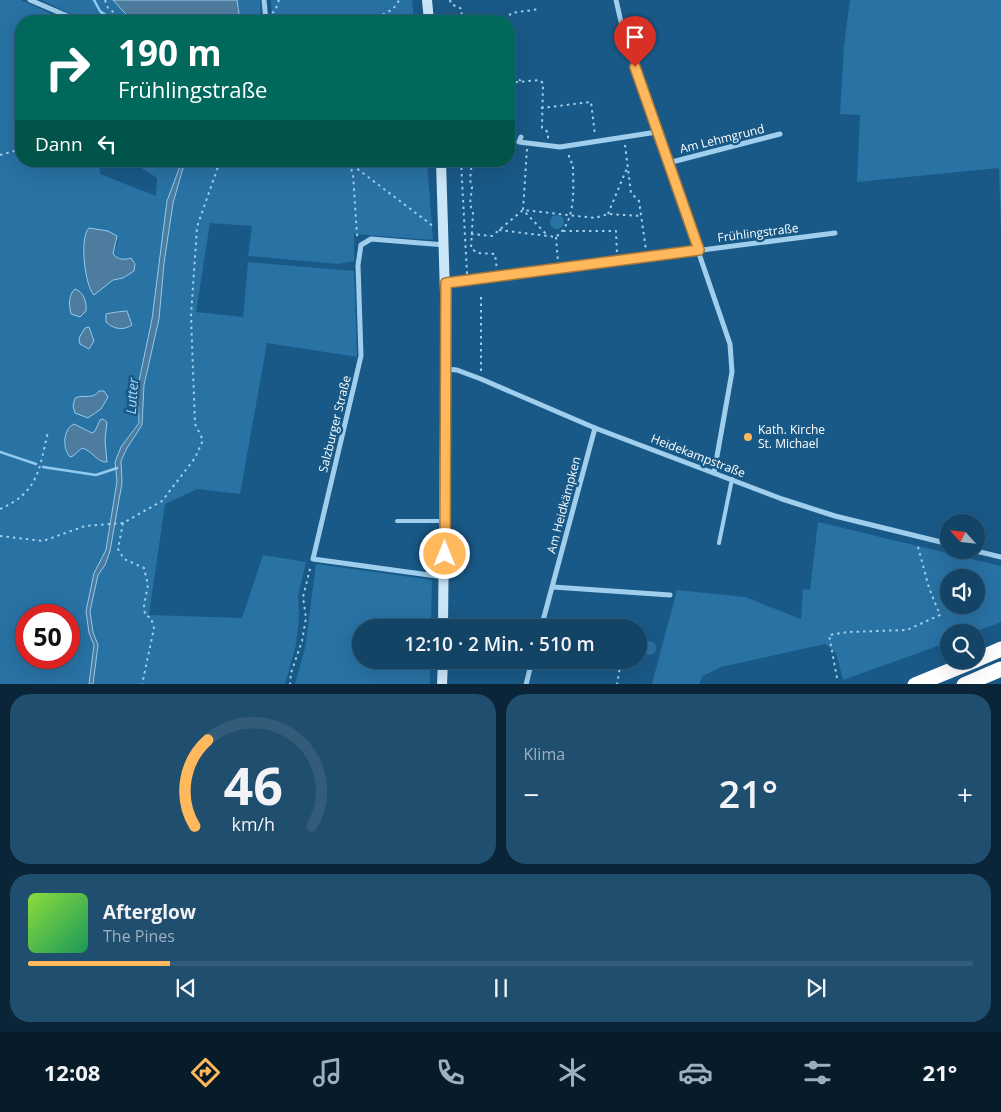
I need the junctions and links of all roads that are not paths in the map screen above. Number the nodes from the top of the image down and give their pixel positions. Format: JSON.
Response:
{"nodes":[{"id":1,"x":30,"y":0,"type":"edge"},
{"id":2,"x":264,"y":0,"type":"edge"},
{"id":3,"x":427,"y":0,"type":"edge"},
{"id":4,"x":616,"y":0,"type":"edge"},
{"id":5,"x":65,"y":15,"type":"edge"},
{"id":6,"x":266,"y":15,"type":"edge"},
{"id":7,"x":428,"y":15,"type":"edge"},
{"id":8,"x":658,"y":132,"type":"junction"},
{"id":9,"x":780,"y":134,"type":"dead end"},
{"id":10,"x":520,"y":137,"type":"dead end"},
{"id":11,"x":668,"y":163,"type":"junction"},
{"id":12,"x":441,"y":167,"type":"edge"},
{"id":13,"x":835,"y":233,"type":"dead end"},
{"id":14,"x":444,"y":245,"type":"junction"},
{"id":15,"x":699,"y":250,"type":"junction"},
{"id":16,"x":446,"y":283,"type":"junction"},
{"id":17,"x":446,"y":369,"type":"junction"},
{"id":18,"x":595,"y":428,"type":"junction"},
{"id":19,"x":714,"y":473,"type":"junction"},
{"id":20,"x":732,"y":479,"type":"junction"},
{"id":21,"x":397,"y":521,"type":"dead end"},
{"id":22,"x":445,"y":521,"type":"junction"},
{"id":23,"x":940,"y":542,"type":"edge"},
{"id":24,"x":719,"y":543,"type":"dead end"},
{"id":25,"x":985,"y":553,"type":"edge"},
{"id":26,"x":1001,"y":557,"type":"edge"},
{"id":27,"x":444,"y":577,"type":"junction"},
{"id":28,"x":553,"y":587,"type":"junction"},
{"id":29,"x":670,"y":595,"type":"dead end"},
{"id":30,"x":444,"y":619,"type":"edge"},
{"id":31,"x":544,"y":619,"type":"edge"},
{"id":32,"x":1001,"y":649,"type":"edge"},
{"id":33,"x":985,"y":656,"type":"edge"},
{"id":34,"x":443,"y":669,"type":"edge"},
{"id":35,"x":530,"y":669,"type":"edge"},
{"id":36,"x":953,"y":669,"type":"edge"},
{"id":37,"x":1001,"y":669,"type":"edge"},
{"id":38,"x":442,"y":684,"type":"edge"},
{"id":39,"x":526,"y":684,"type":"edge"},
{"id":40,"x":915,"y":684,"type":"edge"},
{"id":41,"x":964,"y":684,"type":"edge"}],
"edges":[{"from":1,"to":5,"type":"street"},
{"from":2,"to":6,"type":"street"},
{"from":3,"to":7,"type":"main road"},
{"from":4,"to":8,"type":"street"},
{"from":8,"to":10,"type":"street"},
{"from":8,"to":11,"type":"street"},
{"from":9,"to":11,"type":"street","name":"Am Lehmgrund"},
{"from":11,"to":15,"type":"street"},
{"from":12,"to":14,"type":"main road"},
{"from":13,"to":15,"type":"street","name":"Frühlingstraße"},
{"from":14,"to":16,"type":"main road"},
{"from":14,"to":27,"type":"street","name":"Salzburger Straße"},
{"from":15,"to":16,"type":"street","name":"Frühlingstraße"},
{"from":15,"to":19,"type":"street"},
{"from":16,"to":17,"type":"main road"},
{"from":17,"to":18,"type":"street","name":"Heidekampstraße"},
{"from":17,"to":22,"type":"main road"},
{"from":18,"to":19,"type":"street","name":"Heidekampstraße"},
{"from":18,"to":28,"type":"street","name":"Am Heidkämpken"},
{"from":19,"to":20,"type":"street","name":"Heidekampstraße"},
{"from":20,"to":23,"type":"street","name":"Heidekampstraße"},
{"from":20,"to":24,"type":"lane"},
{"from":21,"to":22,"type":"lane"},
{"from":22,"to":27,"type":"main road"},
{"from":25,"to":26,"type":"street"},
{"from":27,"to":30,"type":"main road"},
{"from":28,"to":29,"type":"street"},
{"from":28,"to":31,"type":"street","name":"Am Heidkämpken"},
{"from":32,"to":33,"type":"highway"},
{"from":34,"to":38,"type":"main road"},
{"from":35,"to":39,"type":"street"},
{"from":36,"to":40,"type":"highway"},
{"from":37,"to":41,"type":"highway"}]}
